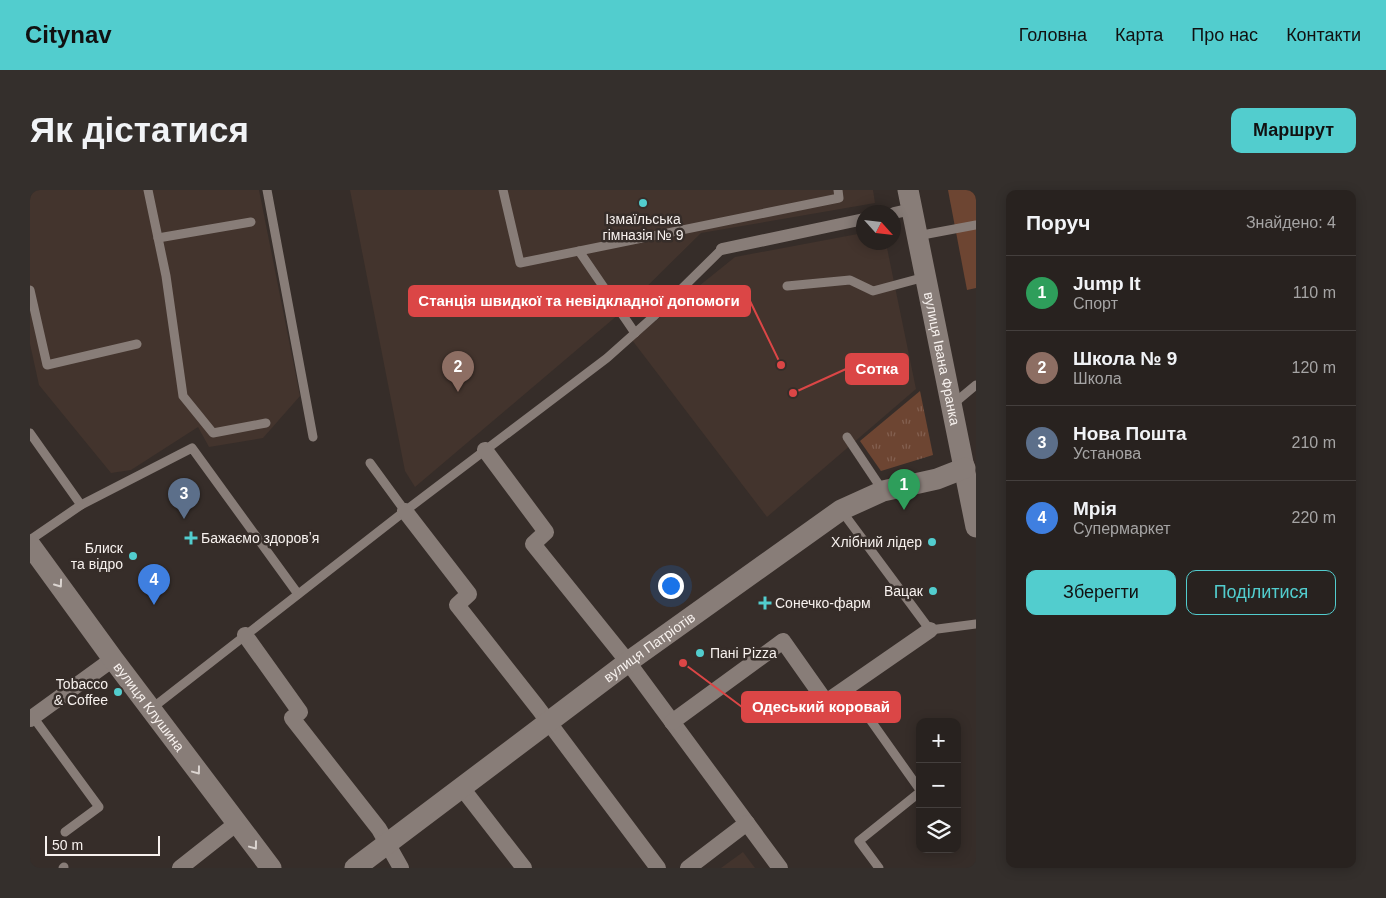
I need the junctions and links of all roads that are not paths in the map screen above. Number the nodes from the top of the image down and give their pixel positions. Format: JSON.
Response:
{"nodes":[{"id":1,"x":148,"y":190,"type":"edge"},
{"id":2,"x":267,"y":190,"type":"edge"},
{"id":3,"x":503,"y":190,"type":"edge"},
{"id":4,"x":838,"y":190,"type":"edge"},
{"id":5,"x":905,"y":204,"type":"edge"},
{"id":6,"x":856,"y":221,"type":"edge"},
{"id":7,"x":251,"y":222,"type":"dead end"},
{"id":8,"x":976,"y":225,"type":"edge"},
{"id":9,"x":917,"y":236,"type":"junction"},
{"id":10,"x":158,"y":238,"type":"junction"},
{"id":11,"x":722,"y":249,"type":"joint"},
{"id":12,"x":579,"y":251,"type":"junction"},
{"id":13,"x":925,"y":277,"type":"junction"},
{"id":14,"x":787,"y":286,"type":"dead end"},
{"id":15,"x":30,"y":290,"type":"edge"},
{"id":16,"x":635,"y":333,"type":"junction"},
{"id":17,"x":137,"y":344,"type":"dead end"},
{"id":18,"x":976,"y":385,"type":"edge"},
{"id":19,"x":952,"y":405,"type":"junction"},
{"id":20,"x":266,"y":423,"type":"dead end"},
{"id":21,"x":30,"y":432,"type":"edge"},
{"id":22,"x":313,"y":437,"type":"dead end"},
{"id":23,"x":847,"y":437,"type":"dead end"},
{"id":24,"x":485,"y":450,"type":"junction"},
{"id":25,"x":370,"y":463,"type":"dead end"},
{"id":26,"x":970,"y":466,"type":"edge"},
{"id":27,"x":883,"y":491,"type":"junction"},
{"id":28,"x":81,"y":505,"type":"junction"},
{"id":29,"x":840,"y":510,"type":"junction"},
{"id":30,"x":405,"y":511,"type":"junction"},
{"id":31,"x":976,"y":527,"type":"edge"},
{"id":32,"x":30,"y":540,"type":"edge"},
{"id":33,"x":30,"y":545,"type":"edge"},
{"id":34,"x":298,"y":594,"type":"junction"},
{"id":35,"x":976,"y":624,"type":"edge"},
{"id":36,"x":930,"y":630,"type":"junction"},
{"id":37,"x":245,"y":634,"type":"junction"},
{"id":38,"x":113,"y":660,"type":"junction"},
{"id":39,"x":628,"y":662,"type":"junction"},
{"id":40,"x":847,"y":687,"type":"junction"},
{"id":41,"x":151,"y":710,"type":"junction"},
{"id":42,"x":31,"y":718,"type":"edge"},
{"id":43,"x":672,"y":722,"type":"junction"},
{"id":44,"x":549,"y":724,"type":"junction"},
{"id":45,"x":916,"y":785,"type":"edge"},
{"id":46,"x":462,"y":788,"type":"junction"},
{"id":47,"x":916,"y":794,"type":"edge"},
{"id":48,"x":237,"y":823,"type":"junction"},
{"id":49,"x":746,"y":823,"type":"junction"},
{"id":50,"x":65,"y":832,"type":"dead end"},
{"id":51,"x":386,"y":845,"type":"junction"},
{"id":52,"x":180,"y":868,"type":"edge"},
{"id":53,"x":271,"y":868,"type":"edge"},
{"id":54,"x":355,"y":868,"type":"edge"},
{"id":55,"x":401,"y":868,"type":"edge"},
{"id":56,"x":524,"y":868,"type":"edge"},
{"id":57,"x":658,"y":868,"type":"edge"},
{"id":58,"x":688,"y":868,"type":"edge"},
{"id":59,"x":780,"y":868,"type":"edge"},
{"id":60,"x":879,"y":868,"type":"edge"}],
"edges":[{"from":1,"to":10,"type":"lane"},
{"from":2,"to":22,"type":"lane"},
{"from":3,"to":12,"type":"lane"},
{"from":4,"to":12,"type":"lane"},
{"from":5,"to":9,"type":"street","name":"вулиця Івана Франка"},
{"from":6,"to":11,"type":"street"},
{"from":7,"to":10,"type":"lane"},
{"from":8,"to":9,"type":"lane"},
{"from":9,"to":13,"type":"street","name":"вулиця Івана Франка"},
{"from":10,"to":20,"type":"lane"},
{"from":11,"to":16,"type":"lane"},
{"from":12,"to":16,"type":"lane"},
{"from":13,"to":14,"type":"lane"},
{"from":13,"to":19,"type":"street","name":"вулиця Івана Франка"},
{"from":15,"to":17,"type":"lane"},
{"from":16,"to":24,"type":"lane"},
{"from":18,"to":19,"type":"lane"},
{"from":19,"to":26,"type":"street","name":"вулиця Івана Франка"},
{"from":21,"to":28,"type":"lane"},
{"from":23,"to":27,"type":"lane"},
{"from":24,"to":30,"type":"lane"},
{"from":24,"to":39,"type":"street"},
{"from":25,"to":30,"type":"lane"},
{"from":26,"to":27,"type":"street","name":"вулиця Патріотів"},
{"from":26,"to":31,"type":"street","name":"вулиця Івана Франка"},
{"from":27,"to":29,"type":"street","name":"вулиця Патріотів"},
{"from":28,"to":32,"type":"lane"},
{"from":28,"to":34,"type":"lane"},
{"from":29,"to":36,"type":"lane"},
{"from":29,"to":39,"type":"street","name":"вулиця Патріотів"},
{"from":30,"to":34,"type":"lane"},
{"from":30,"to":44,"type":"street"},
{"from":33,"to":38,"type":"street","name":"вулиця Клушина","one_way":true},
{"from":34,"to":37,"type":"lane"},
{"from":35,"to":36,"type":"lane"},
{"from":36,"to":40,"type":"street"},
{"from":37,"to":41,"type":"lane"},
{"from":37,"to":51,"type":"street"},
{"from":38,"to":41,"type":"street","name":"вулиця Клушина"},
{"from":38,"to":42,"type":"street"},
{"from":39,"to":43,"type":"street"},
{"from":39,"to":44,"type":"street","name":"вулиця Патріотів"},
{"from":40,"to":43,"type":"street"},
{"from":40,"to":45,"type":"lane"},
{"from":41,"to":48,"type":"street","name":"вулиця Клушина","one_way":true},
{"from":42,"to":50,"type":"lane"},
{"from":43,"to":49,"type":"street"},
{"from":44,"to":46,"type":"street","name":"вулиця Патріотів"},
{"from":44,"to":57,"type":"street"},
{"from":46,"to":51,"type":"street","name":"вулиця Патріотів"},
{"from":46,"to":56,"type":"street"},
{"from":47,"to":60,"type":"lane"},
{"from":48,"to":52,"type":"street"},
{"from":48,"to":53,"type":"street","name":"вулиця Клушина","one_way":true},
{"from":49,"to":58,"type":"street"},
{"from":49,"to":59,"type":"street"},
{"from":51,"to":54,"type":"street","name":"вулиця Патріотів"},
{"from":51,"to":55,"type":"street"}]}
